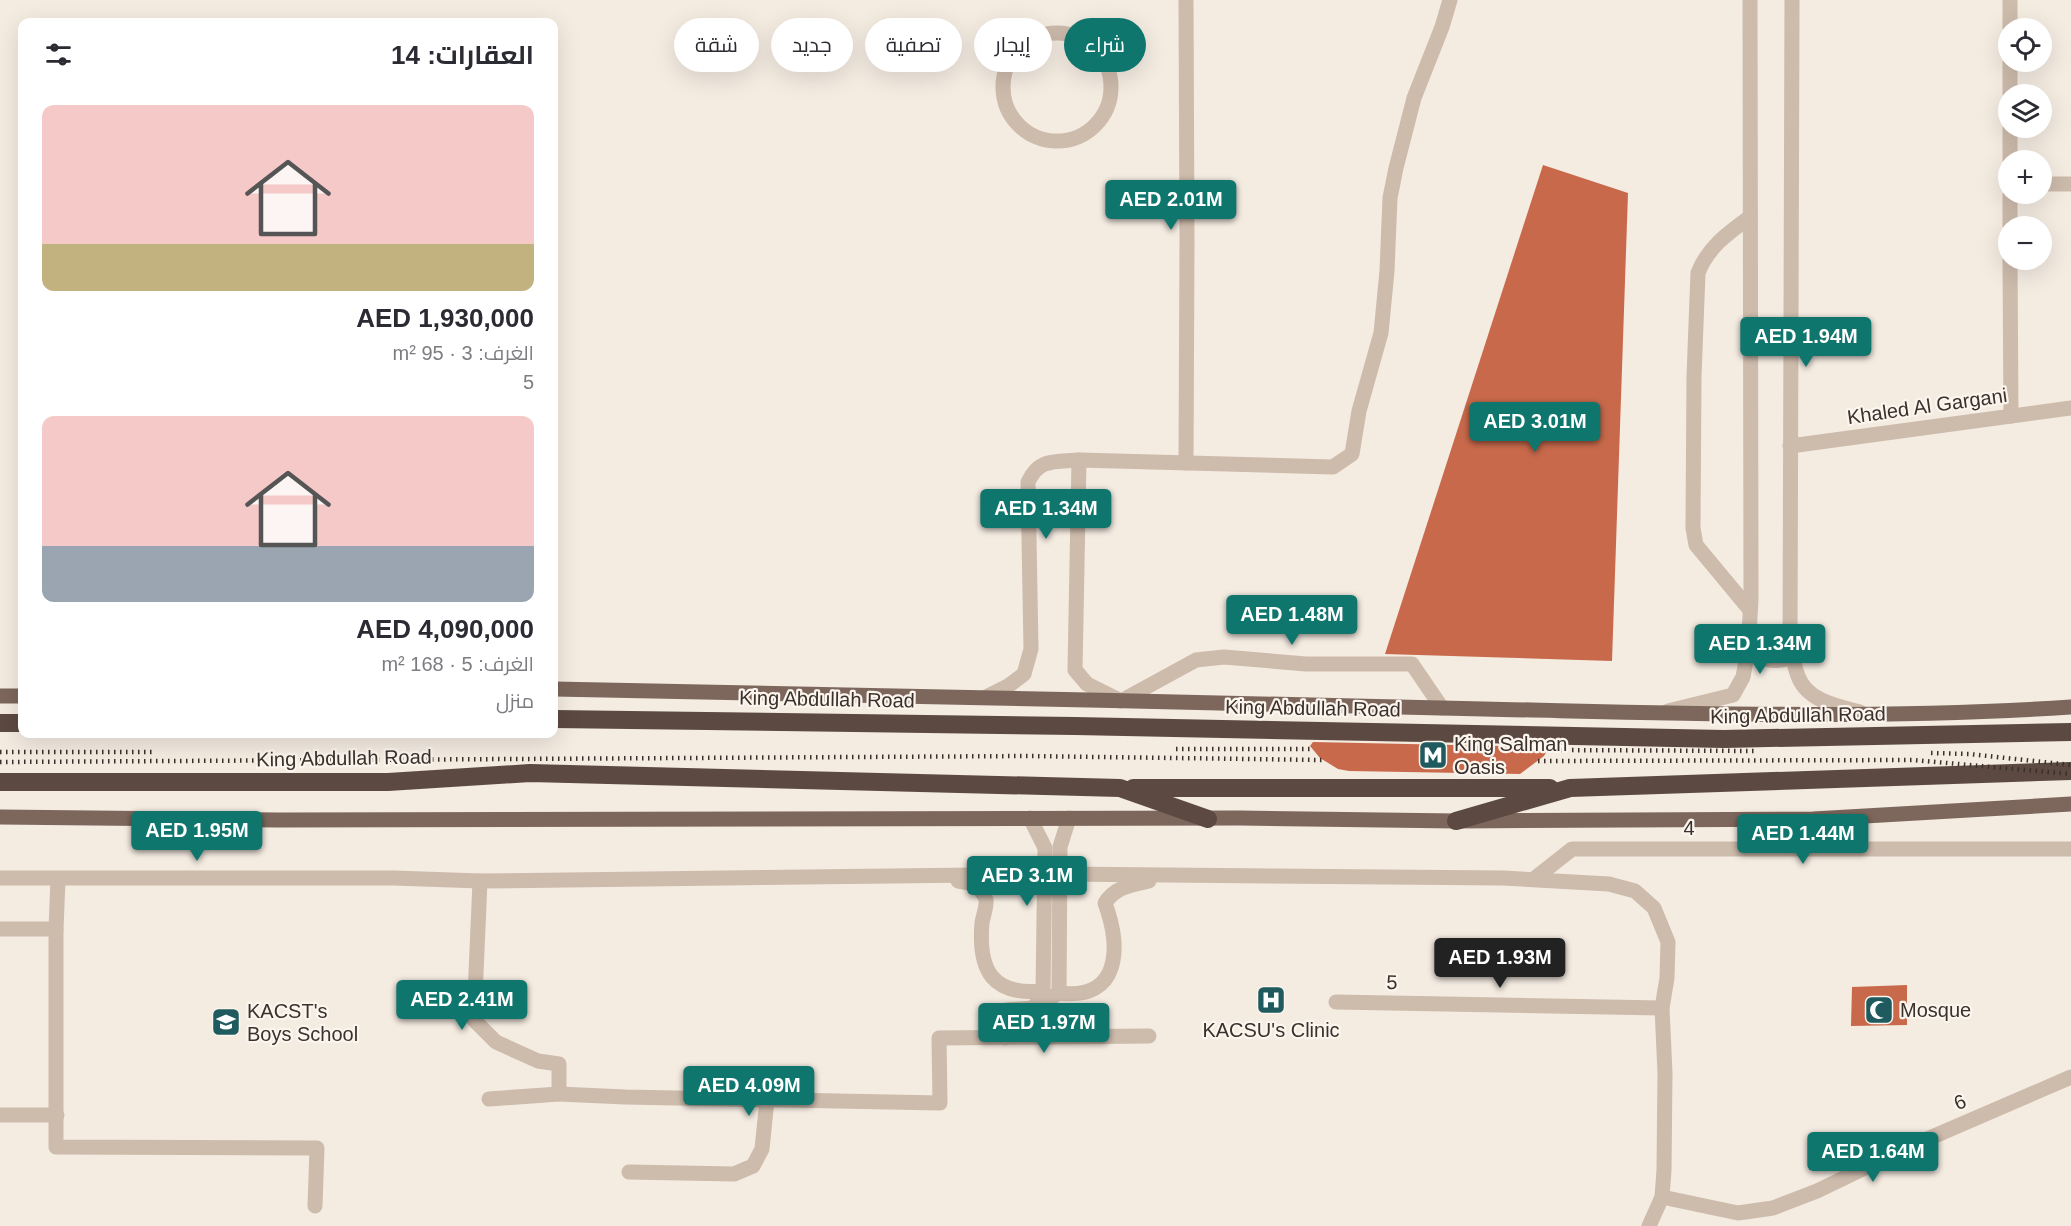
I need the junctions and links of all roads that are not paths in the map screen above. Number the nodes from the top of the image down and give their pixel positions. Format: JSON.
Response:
{"nodes":[{"id":1,"x":1186,"y":0,"type":"edge"},
{"id":2,"x":1450,"y":0,"type":"edge"},
{"id":3,"x":1750,"y":0,"type":"edge"},
{"id":4,"x":1792,"y":0,"type":"edge"},
{"id":5,"x":2010,"y":0,"type":"edge"},
{"id":6,"x":2010,"y":18,"type":"edge"},
{"id":7,"x":1056,"y":141,"type":"joint"},
{"id":8,"x":2052,"y":184,"type":"edge"},
{"id":9,"x":2071,"y":184,"type":"edge"},
{"id":10,"x":1750,"y":217,"type":"junction"},
{"id":11,"x":2010,"y":270,"type":"edge"},
{"id":12,"x":2071,"y":408,"type":"edge"},
{"id":13,"x":2011,"y":416,"type":"junction"},
{"id":14,"x":1790,"y":446,"type":"junction"},
{"id":15,"x":1079,"y":460,"type":"junction"},
{"id":16,"x":1185,"y":463,"type":"junction"},
{"id":17,"x":1750,"y":610,"type":"junction"},
{"id":18,"x":1749,"y":637,"type":"junction"},
{"id":19,"x":1794,"y":657,"type":"junction"},
{"id":20,"x":558,"y":688,"type":"edge"},
{"id":21,"x":0,"y":696,"type":"edge"},
{"id":22,"x":18,"y":696,"type":"edge"},
{"id":23,"x":986,"y":697,"type":"junction"},
{"id":24,"x":1121,"y":701,"type":"junction"},
{"id":25,"x":2071,"y":707,"type":"edge"},
{"id":26,"x":1442,"y":708,"type":"junction"},
{"id":27,"x":1660,"y":713,"type":"junction"},
{"id":28,"x":1866,"y":713,"type":"junction"},
{"id":29,"x":558,"y":719,"type":"edge"},
{"id":30,"x":0,"y":723,"type":"edge"},
{"id":31,"x":18,"y":723,"type":"edge"},
{"id":32,"x":2071,"y":732,"type":"edge"},
{"id":33,"x":2071,"y":771,"type":"edge"},
{"id":34,"x":0,"y":782,"type":"edge"},
{"id":35,"x":1119,"y":788,"type":"junction"},
{"id":36,"x":1570,"y":788,"type":"junction"},
{"id":37,"x":2071,"y":804,"type":"edge"},
{"id":38,"x":0,"y":818,"type":"edge"},
{"id":39,"x":1030,"y":818,"type":"junction"},
{"id":40,"x":1069,"y":818,"type":"junction"},
{"id":41,"x":1208,"y":819,"type":"junction"},
{"id":42,"x":1456,"y":821,"type":"junction"},
{"id":43,"x":2071,"y":849,"type":"edge"},
{"id":44,"x":1044,"y":874,"type":"junction"},
{"id":45,"x":1060,"y":874,"type":"junction"},
{"id":46,"x":920,"y":875,"type":"junction"},
{"id":47,"x":1173,"y":875,"type":"junction"},
{"id":48,"x":0,"y":878,"type":"edge"},
{"id":49,"x":58,"y":879,"type":"junction"},
{"id":50,"x":1534,"y":879,"type":"junction"},
{"id":51,"x":480,"y":881,"type":"junction"},
{"id":52,"x":0,"y":929,"type":"edge"},
{"id":53,"x":56,"y":929,"type":"junction"},
{"id":54,"x":1043,"y":991,"type":"junction"},
{"id":55,"x":1059,"y":993,"type":"junction"},
{"id":56,"x":1336,"y":1002,"type":"dead end"},
{"id":57,"x":1034,"y":1008,"type":"junction"},
{"id":58,"x":1662,"y":1008,"type":"junction"},
{"id":59,"x":1149,"y":1036,"type":"dead end"},
{"id":60,"x":1005,"y":1038,"type":"junction"},
{"id":61,"x":2071,"y":1077,"type":"edge"},
{"id":62,"x":559,"y":1094,"type":"junction"},
{"id":63,"x":489,"y":1099,"type":"dead end"},
{"id":64,"x":767,"y":1100,"type":"junction"},
{"id":65,"x":0,"y":1115,"type":"edge"},
{"id":66,"x":57,"y":1115,"type":"junction"},
{"id":67,"x":629,"y":1172,"type":"dead end"},
{"id":68,"x":1662,"y":1197,"type":"junction"},
{"id":69,"x":315,"y":1206,"type":"dead end"},
{"id":70,"x":1649,"y":1226,"type":"edge"}],
"edges":[{"from":1,"to":16,"type":"street"},
{"from":2,"to":16,"type":"street"},
{"from":3,"to":10,"type":"street"},
{"from":4,"to":14,"type":"street"},
{"from":5,"to":6,"type":"street"},
{"from":7,"to":7,"type":"street"},
{"from":8,"to":9,"type":"street"},
{"from":10,"to":17,"type":"street"},
{"from":10,"to":17,"type":"street"},
{"from":11,"to":13,"type":"street"},
{"from":12,"to":13,"type":"street","name":"Khaled Al Gargani"},
{"from":13,"to":14,"type":"street","name":"Khaled Al Gargani"},
{"from":14,"to":19,"type":"street"},
{"from":15,"to":16,"type":"street"},
{"from":15,"to":23,"type":"street"},
{"from":15,"to":24,"type":"street"},
{"from":17,"to":18,"type":"street"},
{"from":18,"to":19,"type":"street"},
{"from":18,"to":27,"type":"street"},
{"from":19,"to":28,"type":"street"},
{"from":20,"to":23,"type":"main road"},
{"from":21,"to":22,"type":"main road"},
{"from":23,"to":24,"type":"main road"},
{"from":24,"to":26,"type":"main road"},
{"from":24,"to":26,"type":"street"},
{"from":25,"to":28,"type":"main road"},
{"from":26,"to":27,"type":"main road"},
{"from":27,"to":28,"type":"main road"},
{"from":29,"to":32,"type":"highway","name":"King Abdullah Road"},
{"from":30,"to":31,"type":"highway"},
{"from":33,"to":36,"type":"highway","name":"King Abdullah Road"},
{"from":34,"to":35,"type":"highway","name":"King Abdullah Road"},
{"from":35,"to":36,"type":"highway","name":"King Abdullah Road"},
{"from":35,"to":41,"type":"highway","name":"King Abdullah Road"},
{"from":36,"to":42,"type":"highway","name":"King Abdullah Road"},
{"from":37,"to":42,"type":"main road"},
{"from":38,"to":39,"type":"main road"},
{"from":39,"to":40,"type":"main road"},
{"from":39,"to":44,"type":"street"},
{"from":40,"to":41,"type":"main road"},
{"from":40,"to":45,"type":"street"},
{"from":41,"to":42,"type":"main road"},
{"from":43,"to":50,"type":"street","name":"4"},
{"from":44,"to":45,"type":"street"},
{"from":44,"to":46,"type":"street"},
{"from":44,"to":54,"type":"street"},
{"from":45,"to":47,"type":"street"},
{"from":45,"to":55,"type":"street"},
{"from":46,"to":51,"type":"street"},
{"from":46,"to":54,"type":"street"},
{"from":47,"to":50,"type":"street"},
{"from":47,"to":55,"type":"street"},
{"from":48,"to":49,"type":"street"},
{"from":49,"to":51,"type":"street"},
{"from":49,"to":53,"type":"street"},
{"from":50,"to":58,"type":"street"},
{"from":51,"to":62,"type":"street"},
{"from":52,"to":53,"type":"street"},
{"from":53,"to":66,"type":"street"},
{"from":54,"to":57,"type":"street"},
{"from":55,"to":57,"type":"street"},
{"from":56,"to":58,"type":"street","name":"5"},
{"from":57,"to":60,"type":"street"},
{"from":58,"to":68,"type":"street"},
{"from":59,"to":60,"type":"street"},
{"from":60,"to":64,"type":"street"},
{"from":61,"to":68,"type":"street","name":"6"},
{"from":62,"to":63,"type":"street"},
{"from":62,"to":64,"type":"street"},
{"from":64,"to":67,"type":"street"},
{"from":65,"to":66,"type":"street"},
{"from":66,"to":69,"type":"street"},
{"from":68,"to":70,"type":"street"}]}
